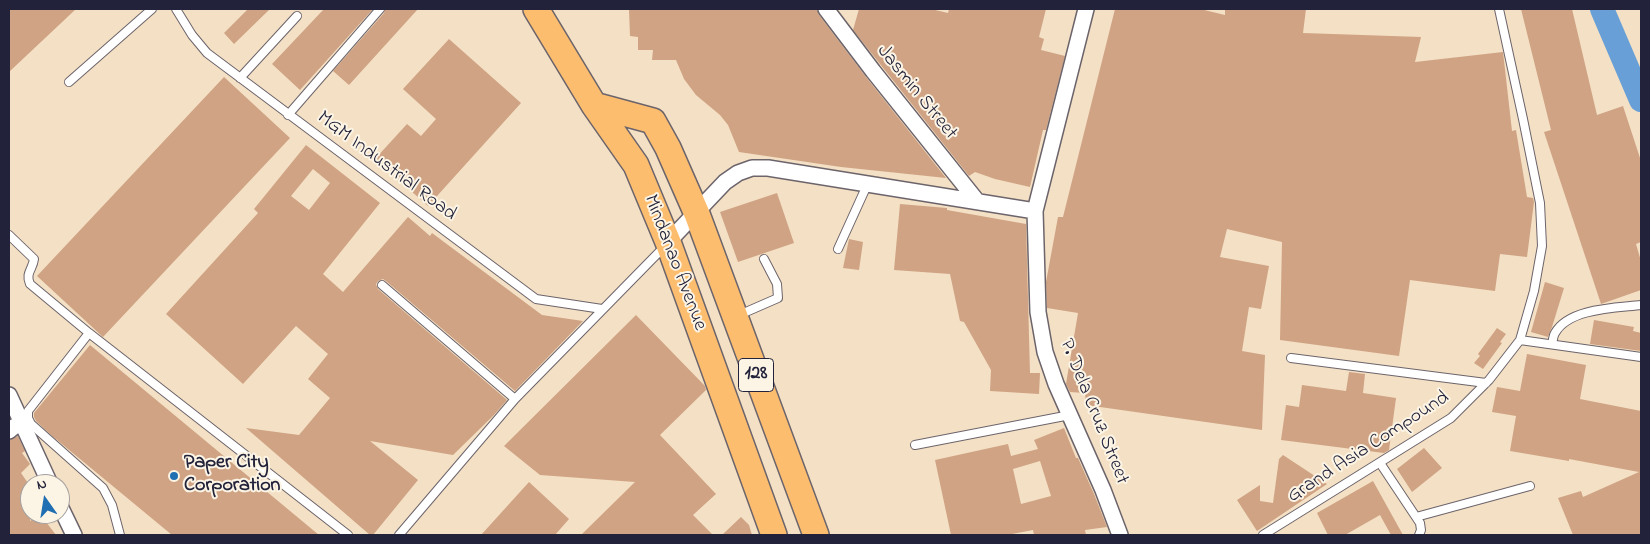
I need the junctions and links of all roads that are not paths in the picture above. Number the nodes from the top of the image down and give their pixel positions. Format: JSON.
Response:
{"nodes":[{"id":1,"x":152,"y":9,"type":"edge"},
{"id":2,"x":176,"y":9,"type":"edge"},
{"id":3,"x":380,"y":9,"type":"edge"},
{"id":4,"x":536,"y":9,"type":"edge"},
{"id":5,"x":826,"y":9,"type":"edge"},
{"id":6,"x":1086,"y":9,"type":"edge"},
{"id":7,"x":1499,"y":9,"type":"edge"},
{"id":8,"x":297,"y":16,"type":"dead end"},
{"id":9,"x":240,"y":78,"type":"junction"},
{"id":10,"x":69,"y":82,"type":"dead end"},
{"id":11,"x":594,"y":105,"type":"junction"},
{"id":12,"x":288,"y":115,"type":"junction"},
{"id":13,"x":868,"y":184,"type":"junction"},
{"id":14,"x":977,"y":200,"type":"junction"},
{"id":15,"x":1035,"y":211,"type":"junction"},
{"id":16,"x":696,"y":214,"type":"junction"},
{"id":17,"x":9,"y":235,"type":"edge"},
{"id":18,"x":668,"y":242,"type":"junction"},
{"id":19,"x":838,"y":249,"type":"dead end"},
{"id":20,"x":764,"y":259,"type":"dead end"},
{"id":21,"x":382,"y":285,"type":"dead end"},
{"id":22,"x":1641,"y":305,"type":"edge"},
{"id":23,"x":602,"y":309,"type":"junction"},
{"id":24,"x":735,"y":317,"type":"junction"},
{"id":25,"x":89,"y":333,"type":"junction"},
{"id":26,"x":1520,"y":340,"type":"junction"},
{"id":27,"x":1552,"y":344,"type":"junction"},
{"id":28,"x":1641,"y":357,"type":"edge"},
{"id":29,"x":1290,"y":358,"type":"dead end"},
{"id":30,"x":1486,"y":383,"type":"junction"},
{"id":31,"x":514,"y":399,"type":"junction"},
{"id":32,"x":11,"y":403,"type":"edge"},
{"id":33,"x":769,"y":411,"type":"junction"},
{"id":34,"x":1071,"y":415,"type":"junction"},
{"id":35,"x":734,"y":424,"type":"junction"},
{"id":36,"x":14,"y":427,"type":"edge"},
{"id":37,"x":915,"y":445,"type":"dead end"},
{"id":38,"x":1380,"y":463,"type":"junction"},
{"id":39,"x":44,"y":474,"type":"edge"},
{"id":40,"x":1530,"y":486,"type":"dead end"},
{"id":41,"x":1416,"y":517,"type":"junction"},
{"id":42,"x":120,"y":535,"type":"edge"},
{"id":43,"x":348,"y":535,"type":"edge"},
{"id":44,"x":399,"y":535,"type":"edge"},
{"id":45,"x":774,"y":535,"type":"edge"},
{"id":46,"x":816,"y":535,"type":"edge"},
{"id":47,"x":1120,"y":535,"type":"edge"},
{"id":48,"x":1263,"y":535,"type":"edge"},
{"id":49,"x":1419,"y":535,"type":"edge"}],
"edges":[{"from":1,"to":10,"type":"lane"},
{"from":2,"to":9,"type":"lane","name":"MGM Industrial Road"},
{"from":3,"to":12,"type":"lane"},
{"from":4,"to":11,"type":"main road","name":"Mindanao Avenue","number":"128"},
{"from":5,"to":14,"type":"street","name":"Jasmin Street"},
{"from":6,"to":15,"type":"street","name":"P. Dela Cruz Street"},
{"from":7,"to":26,"type":"lane","name":"Grand Asia Compound"},
{"from":8,"to":9,"type":"lane"},
{"from":9,"to":12,"type":"lane","name":"MGM Industrial Road"},
{"from":11,"to":16,"type":"main road","name":"Mindanao Avenue","number":"128"},
{"from":11,"to":18,"type":"main road","name":"Mindanao Avenue","number":"128"},
{"from":12,"to":23,"type":"lane","name":"MGM Industrial Road"},
{"from":13,"to":14,"type":"street"},
{"from":13,"to":16,"type":"street"},
{"from":13,"to":19,"type":"lane"},
{"from":14,"to":15,"type":"street"},
{"from":15,"to":34,"type":"street","name":"P. Dela Cruz Street"},
{"from":16,"to":18,"type":"street"},
{"from":16,"to":24,"type":"main road","name":"Mindanao Avenue","number":"128"},
{"from":17,"to":25,"type":"lane"},
{"from":18,"to":23,"type":"lane"},
{"from":18,"to":35,"type":"main road","name":"Mindanao Avenue","number":"128"},
{"from":20,"to":24,"type":"lane"},
{"from":21,"to":31,"type":"lane"},
{"from":22,"to":27,"type":"lane"},
{"from":23,"to":31,"type":"lane"},
{"from":24,"to":33,"type":"main road","name":"Mindanao Avenue","number":"128"},
{"from":25,"to":42,"type":"lane"},
{"from":25,"to":43,"type":"lane"},
{"from":26,"to":27,"type":"lane"},
{"from":26,"to":30,"type":"lane","name":"Grand Asia Compound"},
{"from":27,"to":28,"type":"lane"},
{"from":29,"to":30,"type":"lane"},
{"from":30,"to":38,"type":"lane","name":"Grand Asia Compound"},
{"from":31,"to":44,"type":"lane"},
{"from":32,"to":36,"type":"street"},
{"from":33,"to":35,"type":"main road"},
{"from":33,"to":46,"type":"main road","name":"Mindanao Avenue","number":"128"},
{"from":34,"to":37,"type":"lane"},
{"from":34,"to":47,"type":"street","name":"P. Dela Cruz Street"},
{"from":35,"to":45,"type":"main road","name":"Mindanao Avenue","number":"128"},
{"from":36,"to":39,"type":"street"},
{"from":38,"to":41,"type":"lane"},
{"from":38,"to":48,"type":"lane","name":"Grand Asia Compound"},
{"from":40,"to":41,"type":"lane"},
{"from":41,"to":49,"type":"lane"}]}
